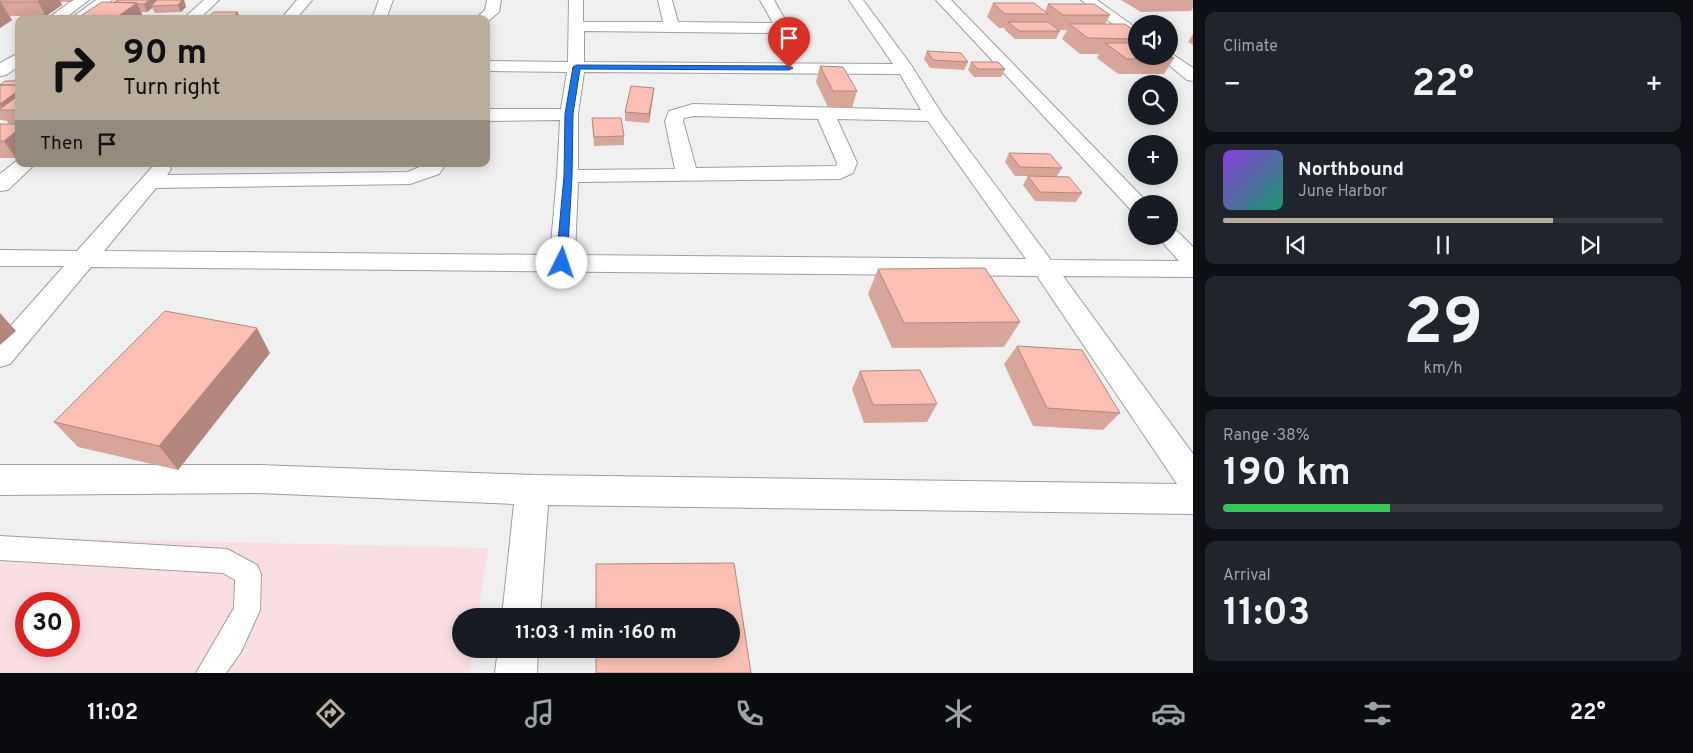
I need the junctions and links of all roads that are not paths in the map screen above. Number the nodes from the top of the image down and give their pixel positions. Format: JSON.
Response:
{"nodes":[{"id":1,"x":82,"y":0,"type":"edge"},
{"id":2,"x":104,"y":0,"type":"edge"},
{"id":3,"x":212,"y":0,"type":"edge"},
{"id":4,"x":304,"y":0,"type":"edge"},
{"id":5,"x":386,"y":0,"type":"edge"},
{"id":6,"x":494,"y":0,"type":"edge"},
{"id":7,"x":576,"y":0,"type":"edge"},
{"id":8,"x":665,"y":0,"type":"edge"},
{"id":9,"x":767,"y":0,"type":"edge"},
{"id":10,"x":856,"y":0,"type":"edge"},
{"id":11,"x":943,"y":0,"type":"edge"},
{"id":12,"x":1088,"y":0,"type":"edge"},
{"id":13,"x":60,"y":15,"type":"edge"},
{"id":14,"x":83,"y":15,"type":"edge"},
{"id":15,"x":195,"y":15,"type":"edge"},
{"id":16,"x":291,"y":15,"type":"edge"},
{"id":17,"x":380,"y":15,"type":"edge"},
{"id":18,"x":488,"y":15,"type":"edge"},
{"id":19,"x":672,"y":26,"type":"junction"},
{"id":20,"x":577,"y":27,"type":"junction"},
{"id":21,"x":1128,"y":29,"type":"edge"},
{"id":22,"x":15,"y":45,"type":"edge"},
{"id":23,"x":0,"y":55,"type":"edge"},
{"id":24,"x":15,"y":61,"type":"edge"},
{"id":25,"x":1178,"y":65,"type":"edge"},
{"id":26,"x":490,"y":66,"type":"edge"},
{"id":27,"x":576,"y":67,"type":"junction"},
{"id":28,"x":905,"y":68,"type":"junction"},
{"id":29,"x":0,"y":71,"type":"edge"},
{"id":30,"x":1193,"y":76,"type":"edge"},
{"id":31,"x":824,"y":112,"type":"junction"},
{"id":32,"x":569,"y":114,"type":"junction"},
{"id":33,"x":490,"y":115,"type":"edge"},
{"id":34,"x":934,"y":116,"type":"junction"},
{"id":35,"x":21,"y":167,"type":"edge"},
{"id":36,"x":434,"y":167,"type":"edge"},
{"id":37,"x":264,"y":172,"type":"edge"},
{"id":38,"x":158,"y":173,"type":"edge"},
{"id":39,"x":688,"y":175,"type":"junction"},
{"id":40,"x":568,"y":176,"type":"junction"},
{"id":41,"x":0,"y":185,"type":"edge"},
{"id":42,"x":1129,"y":195,"type":"edge"},
{"id":43,"x":1178,"y":245,"type":"edge"},
{"id":44,"x":0,"y":258,"type":"edge"},
{"id":45,"x":84,"y":258,"type":"junction"},
{"id":46,"x":1193,"y":261,"type":"edge"},
{"id":47,"x":562,"y":263,"type":"junction"},
{"id":48,"x":1044,"y":268,"type":"junction"},
{"id":49,"x":1193,"y":269,"type":"edge"},
{"id":50,"x":0,"y":357,"type":"edge"},
{"id":51,"x":0,"y":480,"type":"edge"},
{"id":52,"x":1193,"y":480,"type":"edge"},
{"id":53,"x":532,"y":490,"type":"junction"},
{"id":54,"x":1193,"y":499,"type":"edge"},
{"id":55,"x":0,"y":548,"type":"edge"},
{"id":56,"x":522,"y":608,"type":"edge"},
{"id":57,"x":517,"y":658,"type":"edge"},
{"id":58,"x":210,"y":673,"type":"edge"},
{"id":59,"x":516,"y":673,"type":"edge"}],
"edges":[{"from":1,"to":13,"type":"street"},
{"from":2,"to":14,"type":"street"},
{"from":3,"to":15,"type":"street"},
{"from":4,"to":16,"type":"street"},
{"from":5,"to":17,"type":"street"},
{"from":6,"to":18,"type":"street"},
{"from":7,"to":20,"type":"street"},
{"from":8,"to":19,"type":"street"},
{"from":9,"to":19,"type":"street"},
{"from":10,"to":28,"type":"street"},
{"from":11,"to":42,"type":"street"},
{"from":12,"to":21,"type":"street"},
{"from":19,"to":20,"type":"street"},
{"from":20,"to":27,"type":"street"},
{"from":22,"to":23,"type":"street"},
{"from":24,"to":29,"type":"street"},
{"from":25,"to":30,"type":"street"},
{"from":26,"to":27,"type":"street"},
{"from":27,"to":28,"type":"street"},
{"from":27,"to":32,"type":"street"},
{"from":28,"to":34,"type":"street"},
{"from":31,"to":34,"type":"street"},
{"from":31,"to":39,"type":"street"},
{"from":31,"to":39,"type":"street"},
{"from":32,"to":33,"type":"street"},
{"from":32,"to":40,"type":"street"},
{"from":34,"to":48,"type":"street"},
{"from":35,"to":41,"type":"street"},
{"from":36,"to":37,"type":"street"},
{"from":37,"to":38,"type":"street"},
{"from":38,"to":45,"type":"street"},
{"from":39,"to":40,"type":"street"},
{"from":40,"to":47,"type":"street"},
{"from":43,"to":46,"type":"street"},
{"from":44,"to":45,"type":"street"},
{"from":45,"to":47,"type":"street"},
{"from":45,"to":50,"type":"street"},
{"from":47,"to":48,"type":"street"},
{"from":48,"to":49,"type":"street"},
{"from":48,"to":52,"type":"street"},
{"from":51,"to":53,"type":"street"},
{"from":53,"to":54,"type":"street"},
{"from":53,"to":56,"type":"street"},
{"from":55,"to":58,"type":"lane"},
{"from":57,"to":59,"type":"street"}]}
